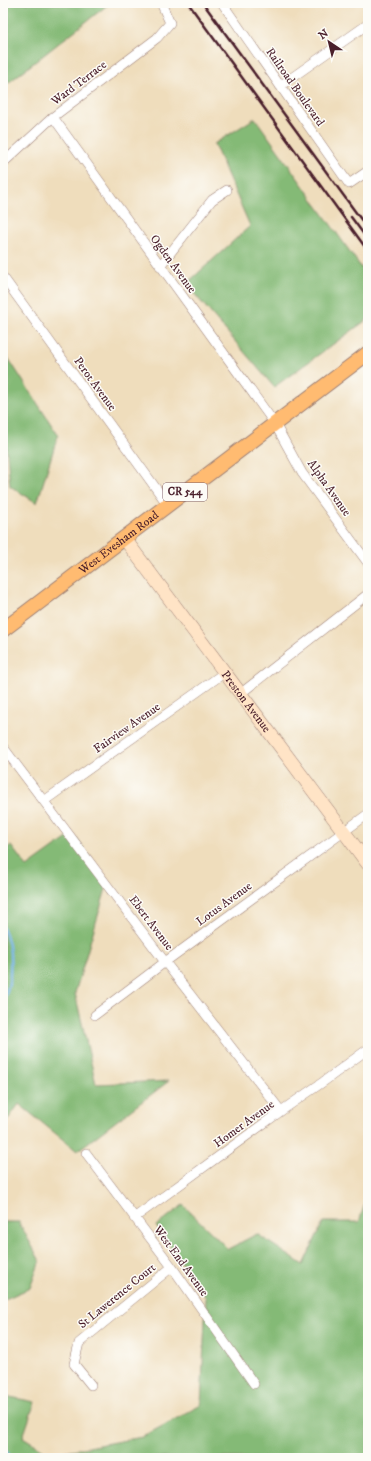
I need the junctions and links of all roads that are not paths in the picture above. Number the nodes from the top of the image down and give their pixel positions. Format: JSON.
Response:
{"nodes":[{"id":1,"x":161,"y":3,"type":"edge"},
{"id":2,"x":222,"y":3,"type":"edge"},
{"id":3,"x":368,"y":24,"type":"edge"},
{"id":4,"x":280,"y":86,"type":"junction"},
{"id":5,"x":53,"y":117,"type":"junction"},
{"id":6,"x":3,"y":163,"type":"edge"},
{"id":7,"x":368,"y":171,"type":"edge"},
{"id":8,"x":227,"y":190,"type":"dead end"},
{"id":9,"x":160,"y":266,"type":"junction"},
{"id":10,"x":3,"y":277,"type":"edge"},
{"id":11,"x":368,"y":353,"type":"edge"},
{"id":12,"x":275,"y":424,"type":"junction"},
{"id":13,"x":168,"y":505,"type":"junction"},
{"id":14,"x":124,"y":538,"type":"junction"},
{"id":15,"x":368,"y":563,"type":"edge"},
{"id":16,"x":368,"y":594,"type":"edge"},
{"id":17,"x":3,"y":630,"type":"edge"},
{"id":18,"x":224,"y":673,"type":"junction"},
{"id":19,"x":240,"y":694,"type":"junction"},
{"id":20,"x":3,"y":748,"type":"edge"},
{"id":21,"x":44,"y":801,"type":"junction"},
{"id":22,"x":368,"y":814,"type":"edge"},
{"id":23,"x":343,"y":832,"type":"junction"},
{"id":24,"x":368,"y":864,"type":"edge"},
{"id":25,"x":165,"y":962,"type":"junction"},
{"id":26,"x":96,"y":1016,"type":"dead end"},
{"id":27,"x":368,"y":1049,"type":"edge"},
{"id":28,"x":281,"y":1111,"type":"junction"},
{"id":29,"x":86,"y":1153,"type":"dead end"},
{"id":30,"x":134,"y":1218,"type":"junction"},
{"id":31,"x":172,"y":1267,"type":"junction"},
{"id":32,"x":254,"y":1384,"type":"dead end"},
{"id":33,"x":92,"y":1385,"type":"dead end"}],
"edges":[{"from":1,"to":5,"type":"street","name":"Ward Terrace"},
{"from":2,"to":4,"type":"street","name":"Railroad Boulevard"},
{"from":3,"to":4,"type":"street"},
{"from":4,"to":7,"type":"street","name":"Railroad Boulevard"},
{"from":5,"to":6,"type":"street","name":"Ward Terrace"},
{"from":5,"to":9,"type":"street","name":"Ogden Avenue"},
{"from":8,"to":9,"type":"street"},
{"from":9,"to":12,"type":"street","name":"Ogden Avenue"},
{"from":10,"to":13,"type":"street","name":"Perot Avenue"},
{"from":11,"to":12,"type":"main road","name":"West Evesham Road","number":"CR 544"},
{"from":12,"to":13,"type":"main road","name":"West Evesham Road","number":"CR 544"},
{"from":12,"to":15,"type":"street","name":"Alpha Avenue"},
{"from":13,"to":14,"type":"main road","name":"West Evesham Road","number":"CR 544"},
{"from":14,"to":17,"type":"main road","name":"West Evesham Road","number":"CR 544"},
{"from":14,"to":18,"type":"street","name":"Preston Avenue"},
{"from":16,"to":19,"type":"street"},
{"from":18,"to":19,"type":"street","name":"Preston Avenue"},
{"from":18,"to":21,"type":"street","name":"Fairview Avenue"},
{"from":19,"to":23,"type":"street","name":"Preston Avenue"},
{"from":20,"to":21,"type":"street","name":"Ebert Avenue"},
{"from":21,"to":25,"type":"street","name":"Ebert Avenue"},
{"from":22,"to":23,"type":"street","name":"Lotus Avenue"},
{"from":23,"to":24,"type":"street","name":"Preston Avenue"},
{"from":23,"to":25,"type":"street","name":"Lotus Avenue"},
{"from":25,"to":26,"type":"street","name":"Lotus Avenue"},
{"from":25,"to":28,"type":"street","name":"Ebert Avenue"},
{"from":27,"to":28,"type":"street","name":"Homer Avenue"},
{"from":28,"to":30,"type":"street","name":"Homer Avenue"},
{"from":29,"to":30,"type":"street","name":"West End Avenue"},
{"from":30,"to":31,"type":"street","name":"West End Avenue"},
{"from":31,"to":32,"type":"street","name":"West End Avenue"},
{"from":31,"to":33,"type":"street","name":"St Lawerence Court"}]}
